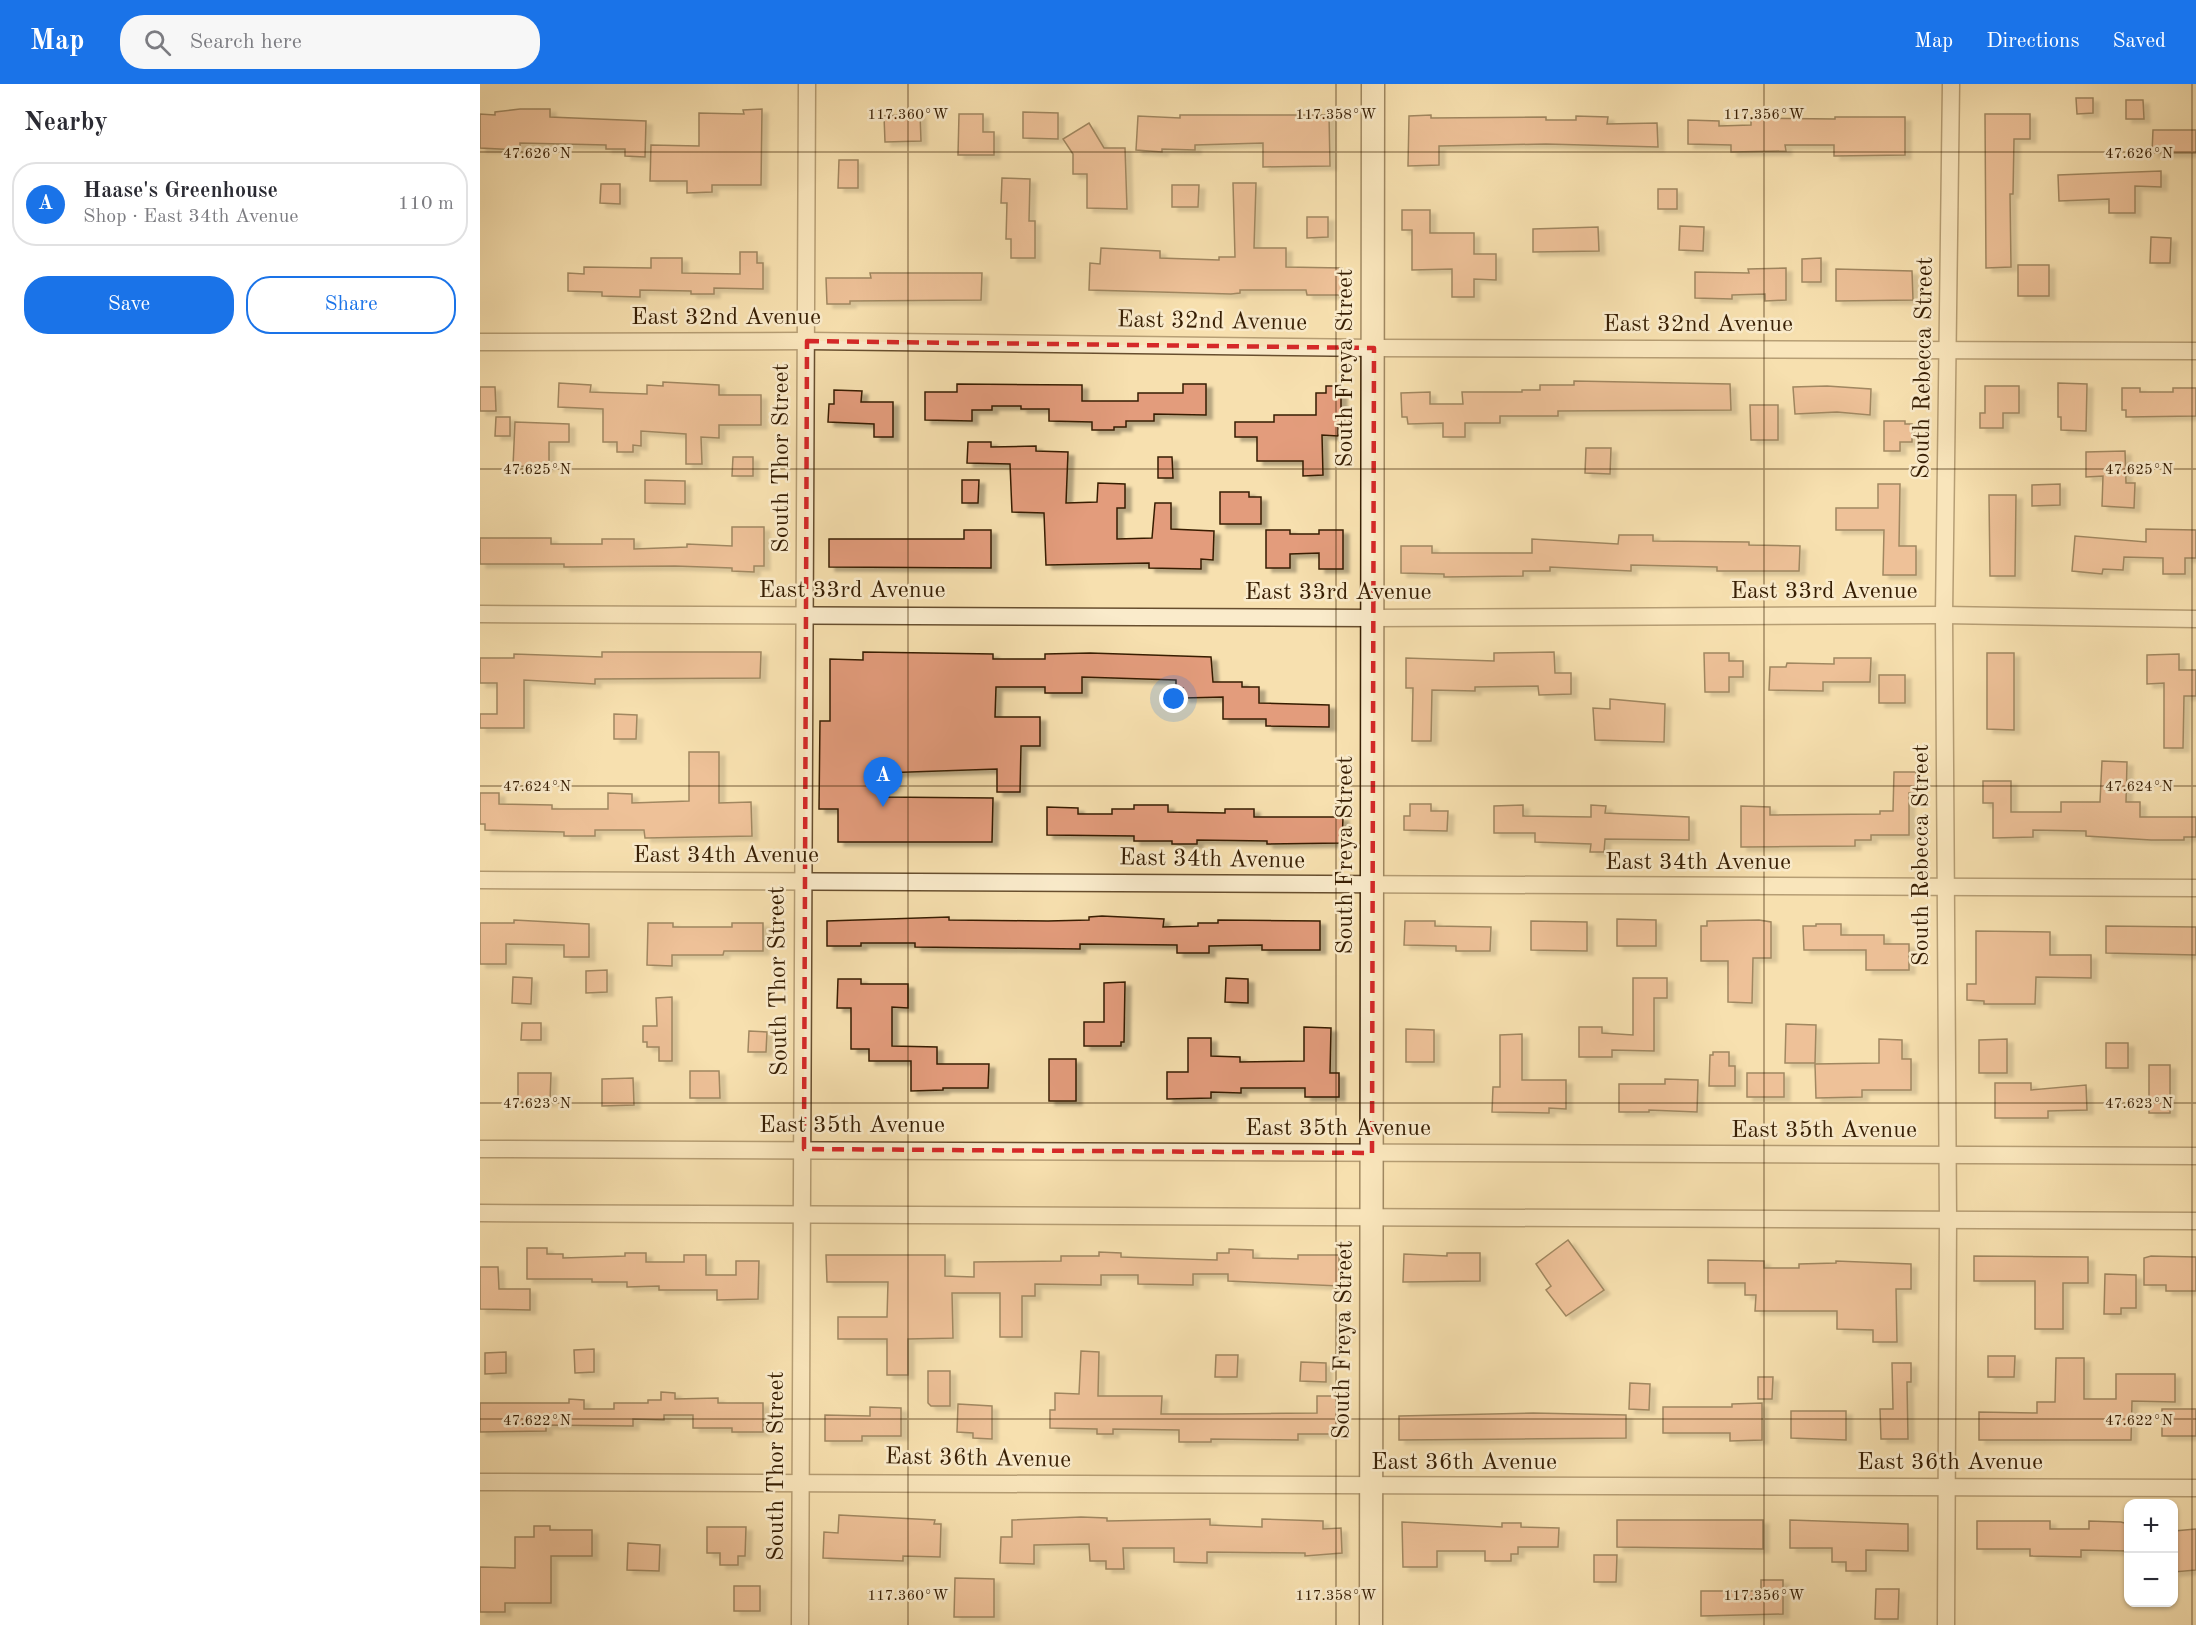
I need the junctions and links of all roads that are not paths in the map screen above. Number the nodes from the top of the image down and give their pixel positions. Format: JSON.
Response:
{"nodes":[{"id":1,"x":807,"y":84,"type":"edge"},
{"id":2,"x":1373,"y":84,"type":"edge"},
{"id":3,"x":1952,"y":84,"type":"edge"},
{"id":4,"x":807,"y":341,"type":"junction"},
{"id":5,"x":480,"y":342,"type":"edge"},
{"id":6,"x":1374,"y":348,"type":"junction"},
{"id":7,"x":1948,"y":350,"type":"junction"},
{"id":8,"x":2196,"y":351,"type":"edge"},
{"id":9,"x":480,"y":614,"type":"edge"},
{"id":10,"x":805,"y":614,"type":"junction"},
{"id":11,"x":1944,"y":615,"type":"junction"},
{"id":12,"x":1371,"y":618,"type":"junction"},
{"id":13,"x":2196,"y":619,"type":"edge"},
{"id":14,"x":480,"y":880,"type":"edge"},
{"id":15,"x":801,"y":880,"type":"junction"},
{"id":16,"x":1374,"y":885,"type":"junction"},
{"id":17,"x":1946,"y":888,"type":"junction"},
{"id":18,"x":2196,"y":888,"type":"edge"},
{"id":19,"x":480,"y":1149,"type":"edge"},
{"id":20,"x":804,"y":1149,"type":"junction"},
{"id":21,"x":1372,"y":1153,"type":"junction"},
{"id":22,"x":1948,"y":1156,"type":"junction"},
{"id":23,"x":2196,"y":1156,"type":"edge"},
{"id":24,"x":480,"y":1213,"type":"edge"},
{"id":25,"x":801,"y":1214,"type":"junction"},
{"id":26,"x":1372,"y":1218,"type":"junction"},
{"id":27,"x":1948,"y":1219,"type":"junction"},
{"id":28,"x":2196,"y":1221,"type":"edge"},
{"id":29,"x":802,"y":1481,"type":"junction"},
{"id":30,"x":480,"y":1482,"type":"edge"},
{"id":31,"x":1370,"y":1487,"type":"junction"},
{"id":32,"x":1947,"y":1487,"type":"junction"},
{"id":33,"x":2196,"y":1488,"type":"edge"},
{"id":34,"x":800,"y":1625,"type":"edge"},
{"id":35,"x":1371,"y":1625,"type":"edge"},
{"id":36,"x":1946,"y":1625,"type":"edge"}],
"edges":[{"from":1,"to":4,"type":"street","name":"South Thor Street"},
{"from":2,"to":6,"type":"main road","name":"South Freya Street"},
{"from":3,"to":7,"type":"street","name":"South Rebecca Street"},
{"from":4,"to":5,"type":"street","name":"East 32nd Avenue"},
{"from":4,"to":6,"type":"street","name":"East 32nd Avenue"},
{"from":4,"to":10,"type":"street","name":"South Thor Street"},
{"from":6,"to":7,"type":"street","name":"East 32nd Avenue"},
{"from":6,"to":12,"type":"main road","name":"South Freya Street"},
{"from":7,"to":8,"type":"street","name":"East 32nd Avenue"},
{"from":7,"to":11,"type":"street","name":"South Rebecca Street"},
{"from":9,"to":10,"type":"street","name":"East 33rd Avenue"},
{"from":10,"to":12,"type":"street","name":"East 33rd Avenue"},
{"from":10,"to":15,"type":"street","name":"South Thor Street"},
{"from":11,"to":12,"type":"street","name":"East 33rd Avenue"},
{"from":11,"to":13,"type":"street","name":"East 33rd Avenue"},
{"from":11,"to":17,"type":"street","name":"South Rebecca Street"},
{"from":12,"to":16,"type":"main road","name":"South Freya Street"},
{"from":14,"to":15,"type":"street","name":"East 34th Avenue"},
{"from":15,"to":16,"type":"street","name":"East 34th Avenue"},
{"from":15,"to":20,"type":"street","name":"South Thor Street"},
{"from":16,"to":17,"type":"street","name":"East 34th Avenue"},
{"from":16,"to":21,"type":"main road","name":"South Freya Street"},
{"from":17,"to":18,"type":"street","name":"East 34th Avenue"},
{"from":17,"to":22,"type":"street","name":"South Rebecca Street"},
{"from":19,"to":20,"type":"street","name":"East 35th Avenue"},
{"from":20,"to":21,"type":"street","name":"East 35th Avenue"},
{"from":20,"to":25,"type":"street","name":"South Thor Street"},
{"from":21,"to":22,"type":"street","name":"East 35th Avenue"},
{"from":21,"to":26,"type":"main road","name":"South Freya Street"},
{"from":22,"to":23,"type":"street","name":"East 35th Avenue"},
{"from":22,"to":27,"type":"street","name":"South Rebecca Street"},
{"from":24,"to":25,"type":"street"},
{"from":25,"to":26,"type":"street"},
{"from":25,"to":29,"type":"street","name":"South Thor Street"},
{"from":26,"to":27,"type":"street"},
{"from":26,"to":31,"type":"main road","name":"South Freya Street"},
{"from":27,"to":28,"type":"street"},
{"from":27,"to":32,"type":"street","name":"South Rebecca Street"},
{"from":29,"to":30,"type":"street","name":"East 36th Avenue"},
{"from":29,"to":31,"type":"street","name":"East 36th Avenue"},
{"from":29,"to":34,"type":"street","name":"South Thor Street"},
{"from":31,"to":32,"type":"street","name":"East 36th Avenue"},
{"from":31,"to":35,"type":"main road","name":"South Freya Street"},
{"from":32,"to":33,"type":"street","name":"East 36th Avenue"},
{"from":32,"to":36,"type":"street","name":"South Rebecca Street"}]}
